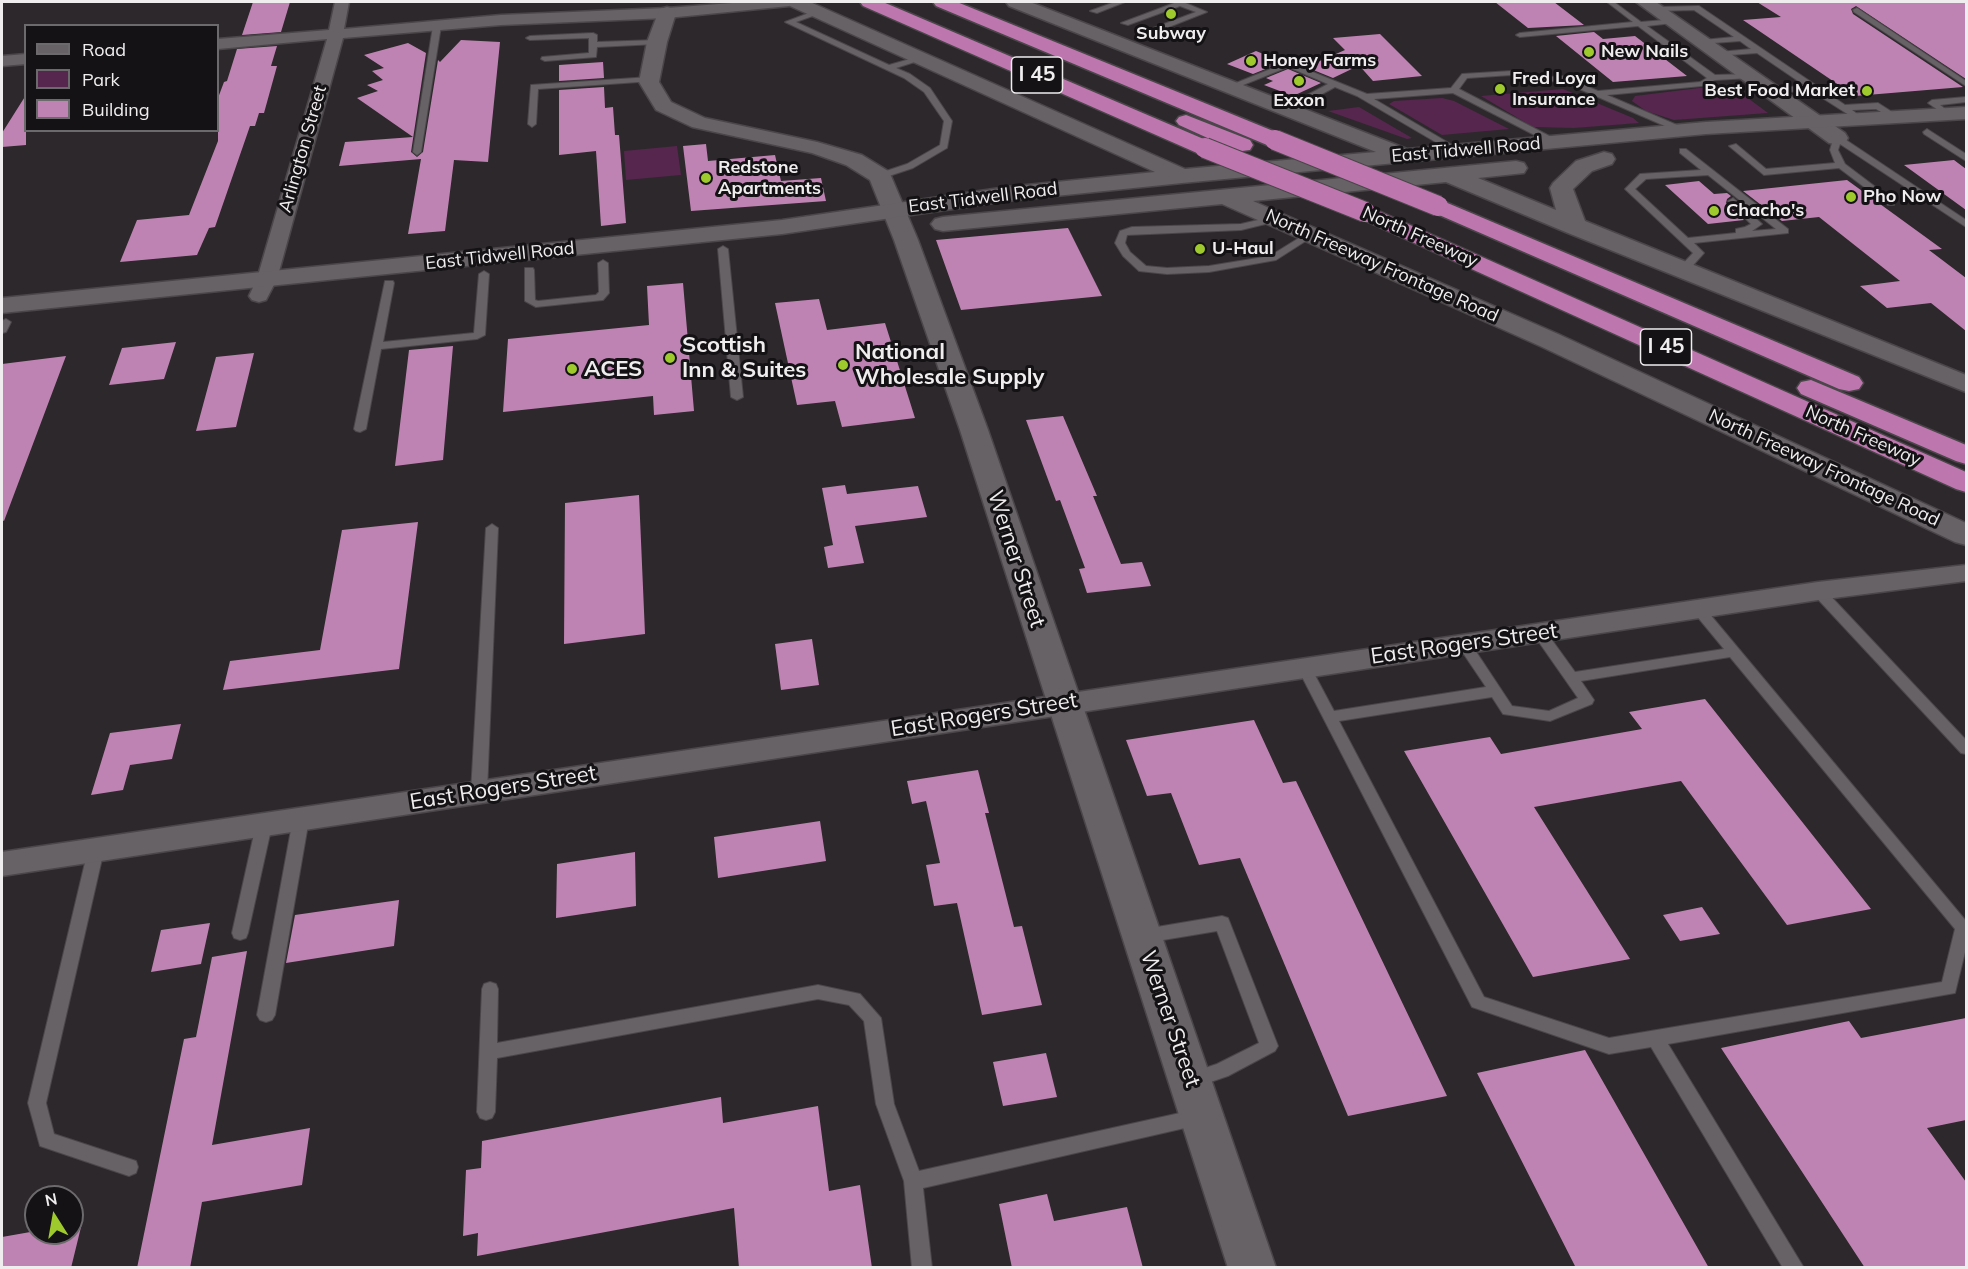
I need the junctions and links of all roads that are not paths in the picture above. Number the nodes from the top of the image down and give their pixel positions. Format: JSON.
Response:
{"nodes":[{"id":1,"x":342,"y":2,"type":"edge"},
{"id":2,"x":789,"y":2,"type":"edge"},
{"id":3,"x":796,"y":2,"type":"edge"},
{"id":4,"x":869,"y":2,"type":"edge"},
{"id":5,"x":907,"y":2,"type":"edge"},
{"id":6,"x":942,"y":2,"type":"edge"},
{"id":7,"x":1016,"y":2,"type":"edge"},
{"id":8,"x":1121,"y":2,"type":"edge"},
{"id":9,"x":1167,"y":2,"type":"edge"},
{"id":10,"x":1610,"y":2,"type":"edge"},
{"id":11,"x":1650,"y":5,"type":"edge"},
{"id":12,"x":668,"y":7,"type":"edge"},
{"id":13,"x":1857,"y":10,"type":"dead end"},
{"id":14,"x":1094,"y":11,"type":"dead end"},
{"id":15,"x":820,"y":12,"type":"junction"},
{"id":16,"x":1673,"y":21,"type":"junction"},
{"id":17,"x":1639,"y":24,"type":"junction"},
{"id":18,"x":438,"y":26,"type":"junction"},
{"id":19,"x":1151,"y":32,"type":"dead end"},
{"id":20,"x":1520,"y":34,"type":"dead end"},
{"id":21,"x":336,"y":35,"type":"junction"},
{"id":22,"x":530,"y":38,"type":"dead end"},
{"id":23,"x":1742,"y":39,"type":"junction"},
{"id":24,"x":657,"y":42,"type":"junction"},
{"id":25,"x":1703,"y":42,"type":"junction"},
{"id":26,"x":219,"y":44,"type":"edge"},
{"id":27,"x":593,"y":45,"type":"junction"},
{"id":28,"x":1758,"y":51,"type":"junction"},
{"id":29,"x":1719,"y":54,"type":"junction"},
{"id":30,"x":921,"y":57,"type":"junction"},
{"id":31,"x":545,"y":59,"type":"dead end"},
{"id":32,"x":890,"y":67,"type":"junction"},
{"id":33,"x":1750,"y":76,"type":"junction"},
{"id":34,"x":1713,"y":78,"type":"junction"},
{"id":35,"x":650,"y":79,"type":"junction"},
{"id":36,"x":1336,"y":83,"type":"junction"},
{"id":37,"x":1966,"y":84,"type":"edge"},
{"id":38,"x":1230,"y":87,"type":"junction"},
{"id":39,"x":1812,"y":87,"type":"junction"},
{"id":40,"x":1454,"y":90,"type":"junction"},
{"id":41,"x":1771,"y":92,"type":"junction"},
{"id":42,"x":1596,"y":93,"type":"junction"},
{"id":43,"x":1365,"y":98,"type":"junction"},
{"id":44,"x":1966,"y":100,"type":"edge"},
{"id":45,"x":1286,"y":110,"type":"junction"},
{"id":46,"x":1852,"y":113,"type":"junction"},
{"id":47,"x":1957,"y":113,"type":"edge"},
{"id":48,"x":1312,"y":120,"type":"junction"},
{"id":49,"x":1812,"y":121,"type":"junction"},
{"id":50,"x":532,"y":124,"type":"dead end"},
{"id":51,"x":1073,"y":127,"type":"junction"},
{"id":52,"x":1966,"y":129,"type":"edge"},
{"id":53,"x":1927,"y":132,"type":"junction"},
{"id":54,"x":1617,"y":136,"type":"junction"},
{"id":55,"x":1682,"y":141,"type":"junction"},
{"id":56,"x":1554,"y":142,"type":"junction"},
{"id":57,"x":1835,"y":144,"type":"junction"},
{"id":58,"x":1733,"y":146,"type":"junction"},
{"id":59,"x":1456,"y":151,"type":"junction"},
{"id":60,"x":417,"y":152,"type":"dead end"},
{"id":61,"x":1404,"y":155,"type":"junction"},
{"id":62,"x":1633,"y":156,"type":"junction"},
{"id":63,"x":1140,"y":157,"type":"junction"},
{"id":64,"x":1966,"y":158,"type":"edge"},
{"id":65,"x":1604,"y":159,"type":"junction"},
{"id":66,"x":1560,"y":163,"type":"dead end"},
{"id":67,"x":1841,"y":165,"type":"junction"},
{"id":68,"x":1537,"y":166,"type":"dead end"},
{"id":69,"x":1710,"y":172,"type":"junction"},
{"id":70,"x":880,"y":176,"type":"junction"},
{"id":71,"x":1182,"y":176,"type":"junction"},
{"id":72,"x":1451,"y":176,"type":"junction"},
{"id":73,"x":1007,"y":194,"type":"junction"},
{"id":74,"x":1492,"y":194,"type":"junction"},
{"id":75,"x":1225,"y":197,"type":"junction"},
{"id":76,"x":1891,"y":203,"type":"dead end"},
{"id":77,"x":898,"y":219,"type":"junction"},
{"id":78,"x":1966,"y":224,"type":"edge"},
{"id":79,"x":1294,"y":228,"type":"junction"},
{"id":80,"x":1576,"y":228,"type":"junction"},
{"id":81,"x":1683,"y":239,"type":"junction"},
{"id":82,"x":668,"y":247,"type":"junction"},
{"id":83,"x":723,"y":249,"type":"junction"},
{"id":84,"x":603,"y":263,"type":"junction"},
{"id":85,"x":529,"y":270,"type":"junction"},
{"id":86,"x":1683,"y":270,"type":"junction"},
{"id":87,"x":484,"y":274,"type":"junction"},
{"id":88,"x":389,"y":283,"type":"junction"},
{"id":89,"x":263,"y":287,"type":"junction"},
{"id":90,"x":3,"y":320,"type":"edge"},
{"id":91,"x":377,"y":346,"type":"junction"},
{"id":92,"x":1966,"y":384,"type":"edge"},
{"id":93,"x":737,"y":397,"type":"dead end"},
{"id":94,"x":360,"y":429,"type":"dead end"},
{"id":95,"x":1966,"y":433,"type":"edge"},
{"id":96,"x":1966,"y":455,"type":"edge"},
{"id":97,"x":1966,"y":483,"type":"edge"},
{"id":98,"x":492,"y":528,"type":"dead end"},
{"id":99,"x":1966,"y":534,"type":"edge"},
{"id":100,"x":1966,"y":573,"type":"edge"},
{"id":101,"x":1818,"y":591,"type":"junction"},
{"id":102,"x":1698,"y":609,"type":"junction"},
{"id":103,"x":1539,"y":632,"type":"junction"},
{"id":104,"x":1464,"y":644,"type":"junction"},
{"id":105,"x":1734,"y":652,"type":"junction"},
{"id":106,"x":1304,"y":668,"type":"junction"},
{"id":107,"x":1571,"y":678,"type":"junction"},
{"id":108,"x":1495,"y":691,"type":"junction"},
{"id":109,"x":1064,"y":703,"type":"junction"},
{"id":110,"x":1329,"y":717,"type":"junction"},
{"id":111,"x":1966,"y":750,"type":"edge"},
{"id":112,"x":479,"y":792,"type":"junction"},
{"id":113,"x":301,"y":819,"type":"junction"},
{"id":114,"x":264,"y":825,"type":"junction"},
{"id":115,"x":96,"y":850,"type":"junction"},
{"id":116,"x":2,"y":864,"type":"edge"},
{"id":117,"x":240,"y":933,"type":"dead end"},
{"id":118,"x":1143,"y":937,"type":"junction"},
{"id":119,"x":489,"y":989,"type":"dead end"},
{"id":120,"x":266,"y":1015,"type":"dead end"},
{"id":121,"x":1654,"y":1038,"type":"junction"},
{"id":122,"x":488,"y":1052,"type":"junction"},
{"id":123,"x":1191,"y":1081,"type":"junction"},
{"id":124,"x":486,"y":1112,"type":"dead end"},
{"id":125,"x":1203,"y":1116,"type":"junction"},
{"id":126,"x":129,"y":1167,"type":"dead end"},
{"id":127,"x":913,"y":1181,"type":"junction"},
{"id":128,"x":922,"y":1268,"type":"edge"},
{"id":129,"x":1252,"y":1268,"type":"edge"},
{"id":130,"x":1794,"y":1268,"type":"edge"}],
"edges":[{"from":1,"to":21,"type":"street","name":"Arlington Street"},
{"from":2,"to":12,"type":"street"},
{"from":3,"to":15,"type":"main road","name":"North Freeway Frontage Road"},
{"from":4,"to":97,"type":"highway","name":"North Freeway","number":"I 45","bridge":true},
{"from":5,"to":96,"type":"highway","name":"North Freeway","number":"I 45"},
{"from":6,"to":95,"type":"highway","name":"North Freeway","number":"I 45","bridge":true},
{"from":7,"to":38,"type":"main road"},
{"from":8,"to":14,"type":"lane"},
{"from":9,"to":19,"type":"lane"},
{"from":10,"to":17,"type":"lane"},
{"from":11,"to":16,"type":"main road"},
{"from":11,"to":23,"type":"lane"},
{"from":12,"to":18,"type":"street"},
{"from":12,"to":24,"type":"main road"},
{"from":13,"to":37,"type":"lane"},
{"from":15,"to":30,"type":"main road","name":"North Freeway Frontage Road"},
{"from":15,"to":32,"type":"lane"},
{"from":16,"to":17,"type":"lane"},
{"from":16,"to":25,"type":"main road"},
{"from":17,"to":20,"type":"lane"},
{"from":17,"to":34,"type":"lane"},
{"from":18,"to":21,"type":"street"},
{"from":18,"to":60,"type":"lane"},
{"from":21,"to":26,"type":"street"},
{"from":21,"to":89,"type":"street","name":"Arlington Street"},
{"from":22,"to":27,"type":"lane"},
{"from":23,"to":25,"type":"lane"},
{"from":23,"to":28,"type":"lane"},
{"from":24,"to":27,"type":"lane"},
{"from":24,"to":35,"type":"main road"},
{"from":25,"to":29,"type":"main road"},
{"from":27,"to":31,"type":"lane"},
{"from":28,"to":29,"type":"lane"},
{"from":28,"to":39,"type":"lane"},
{"from":29,"to":33,"type":"main road"},
{"from":30,"to":32,"type":"lane"},
{"from":30,"to":51,"type":"main road","name":"North Freeway Frontage Road"},
{"from":32,"to":70,"type":"lane"},
{"from":33,"to":34,"type":"lane"},
{"from":33,"to":41,"type":"main road"},
{"from":34,"to":42,"type":"lane"},
{"from":35,"to":50,"type":"lane"},
{"from":35,"to":70,"type":"main road"},
{"from":36,"to":38,"type":"lane"},
{"from":36,"to":43,"type":"lane"},
{"from":36,"to":45,"type":"lane"},
{"from":38,"to":45,"type":"main road"},
{"from":39,"to":41,"type":"lane"},
{"from":39,"to":46,"type":"lane"},
{"from":40,"to":42,"type":"lane"},
{"from":40,"to":43,"type":"lane"},
{"from":40,"to":56,"type":"lane"},
{"from":41,"to":49,"type":"main road"},
{"from":42,"to":55,"type":"lane"},
{"from":43,"to":59,"type":"lane"},
{"from":44,"to":47,"type":"lane"},
{"from":45,"to":48,"type":"main road"},
{"from":46,"to":47,"type":"main road","name":"East Tidwell Road"},
{"from":46,"to":49,"type":"main road","name":"East Tidwell Road"},
{"from":48,"to":61,"type":"main road"},
{"from":48,"to":63,"type":"main road"},
{"from":49,"to":55,"type":"main road","name":"East Tidwell Road"},
{"from":49,"to":57,"type":"main road"},
{"from":51,"to":63,"type":"main road","name":"North Freeway Frontage Road"},
{"from":51,"to":73,"type":"main road"},
{"from":52,"to":53,"type":"main road","name":"East Tidwell Road"},
{"from":53,"to":57,"type":"main road","name":"East Tidwell Road"},
{"from":53,"to":64,"type":"lane"},
{"from":54,"to":55,"type":"main road","name":"East Tidwell Road"},
{"from":54,"to":56,"type":"main road","name":"East Tidwell Road"},
{"from":54,"to":62,"type":"main road"},
{"from":55,"to":58,"type":"main road","name":"East Tidwell Road"},
{"from":55,"to":62,"type":"main road","name":"East Tidwell Road"},
{"from":55,"to":69,"type":"lane"},
{"from":56,"to":59,"type":"main road","name":"East Tidwell Road"},
{"from":57,"to":58,"type":"main road","name":"East Tidwell Road"},
{"from":57,"to":67,"type":"lane"},
{"from":57,"to":78,"type":"lane"},
{"from":58,"to":67,"type":"lane"},
{"from":59,"to":61,"type":"main road","name":"East Tidwell Road"},
{"from":61,"to":71,"type":"main road","name":"East Tidwell Road"},
{"from":61,"to":72,"type":"main road"},
{"from":62,"to":65,"type":"main road","name":"East Tidwell Road"},
{"from":63,"to":71,"type":"main road","name":"North Freeway Frontage Road"},
{"from":65,"to":66,"type":"main road","name":"East Tidwell Road"},
{"from":65,"to":80,"type":"main road"},
{"from":67,"to":76,"type":"lane"},
{"from":68,"to":72,"type":"main road","name":"East Tidwell Road"},
{"from":69,"to":81,"type":"lane"},
{"from":69,"to":81,"type":"lane"},
{"from":69,"to":81,"type":"lane"},
{"from":70,"to":77,"type":"main road","name":"Werner Street"},
{"from":71,"to":73,"type":"main road","name":"East Tidwell Road"},
{"from":71,"to":75,"type":"main road","name":"North Freeway Frontage Road"},
{"from":72,"to":74,"type":"main road"},
{"from":72,"to":75,"type":"main road","name":"East Tidwell Road"},
{"from":73,"to":77,"type":"main road","name":"East Tidwell Road"},
{"from":74,"to":79,"type":"main road"},
{"from":74,"to":80,"type":"main road"},
{"from":75,"to":77,"type":"main road","name":"East Tidwell Road"},
{"from":75,"to":79,"type":"main road","name":"North Freeway Frontage Road"},
{"from":77,"to":82,"type":"main road","name":"East Tidwell Road"},
{"from":77,"to":83,"type":"main road","name":"East Tidwell Road"},
{"from":77,"to":109,"type":"main road","name":"Werner Street"},
{"from":79,"to":79,"type":"lane"},
{"from":79,"to":99,"type":"main road","name":"North Freeway Frontage Road"},
{"from":80,"to":86,"type":"main road"},
{"from":81,"to":86,"type":"lane"},
{"from":82,"to":83,"type":"main road","name":"East Tidwell Road"},
{"from":82,"to":84,"type":"main road","name":"East Tidwell Road"},
{"from":82,"to":89,"type":"main road","name":"East Tidwell Road"},
{"from":83,"to":93,"type":"lane"},
{"from":84,"to":85,"type":"main road","name":"East Tidwell Road"},
{"from":84,"to":85,"type":"lane"},
{"from":85,"to":87,"type":"main road","name":"East Tidwell Road"},
{"from":86,"to":92,"type":"main road"},
{"from":87,"to":88,"type":"main road","name":"East Tidwell Road"},
{"from":87,"to":91,"type":"lane"},
{"from":88,"to":89,"type":"main road","name":"East Tidwell Road"},
{"from":88,"to":91,"type":"lane"},
{"from":89,"to":90,"type":"main road","name":"East Tidwell Road"},
{"from":91,"to":94,"type":"lane"},
{"from":98,"to":112,"type":"lane"},
{"from":100,"to":101,"type":"street","name":"East Rogers Street"},
{"from":101,"to":102,"type":"street","name":"East Rogers Street"},
{"from":101,"to":111,"type":"lane"},
{"from":102,"to":103,"type":"street","name":"East Rogers Street"},
{"from":102,"to":105,"type":"lane"},
{"from":103,"to":104,"type":"street","name":"East Rogers Street"},
{"from":103,"to":107,"type":"lane"},
{"from":104,"to":106,"type":"street","name":"East Rogers Street"},
{"from":104,"to":108,"type":"lane"},
{"from":105,"to":107,"type":"lane"},
{"from":105,"to":121,"type":"lane"},
{"from":106,"to":109,"type":"street","name":"East Rogers Street"},
{"from":106,"to":110,"type":"lane"},
{"from":107,"to":108,"type":"lane"},
{"from":108,"to":110,"type":"lane"},
{"from":109,"to":112,"type":"street","name":"East Rogers Street"},
{"from":109,"to":118,"type":"main road","name":"Werner Street"},
{"from":110,"to":121,"type":"lane"},
{"from":112,"to":113,"type":"street","name":"East Rogers Street"},
{"from":113,"to":114,"type":"street","name":"East Rogers Street"},
{"from":113,"to":120,"type":"lane"},
{"from":114,"to":115,"type":"street","name":"East Rogers Street"},
{"from":114,"to":117,"type":"lane"},
{"from":115,"to":116,"type":"street","name":"East Rogers Street"},
{"from":115,"to":126,"type":"lane"},
{"from":118,"to":123,"type":"main road","name":"Werner Street"},
{"from":118,"to":123,"type":"lane"},
{"from":119,"to":122,"type":"lane"},
{"from":121,"to":130,"type":"lane"},
{"from":122,"to":124,"type":"lane"},
{"from":122,"to":127,"type":"lane"},
{"from":123,"to":125,"type":"main road","name":"Werner Street"},
{"from":125,"to":127,"type":"lane"},
{"from":125,"to":129,"type":"main road","name":"Werner Street"},
{"from":127,"to":128,"type":"lane"}]}
